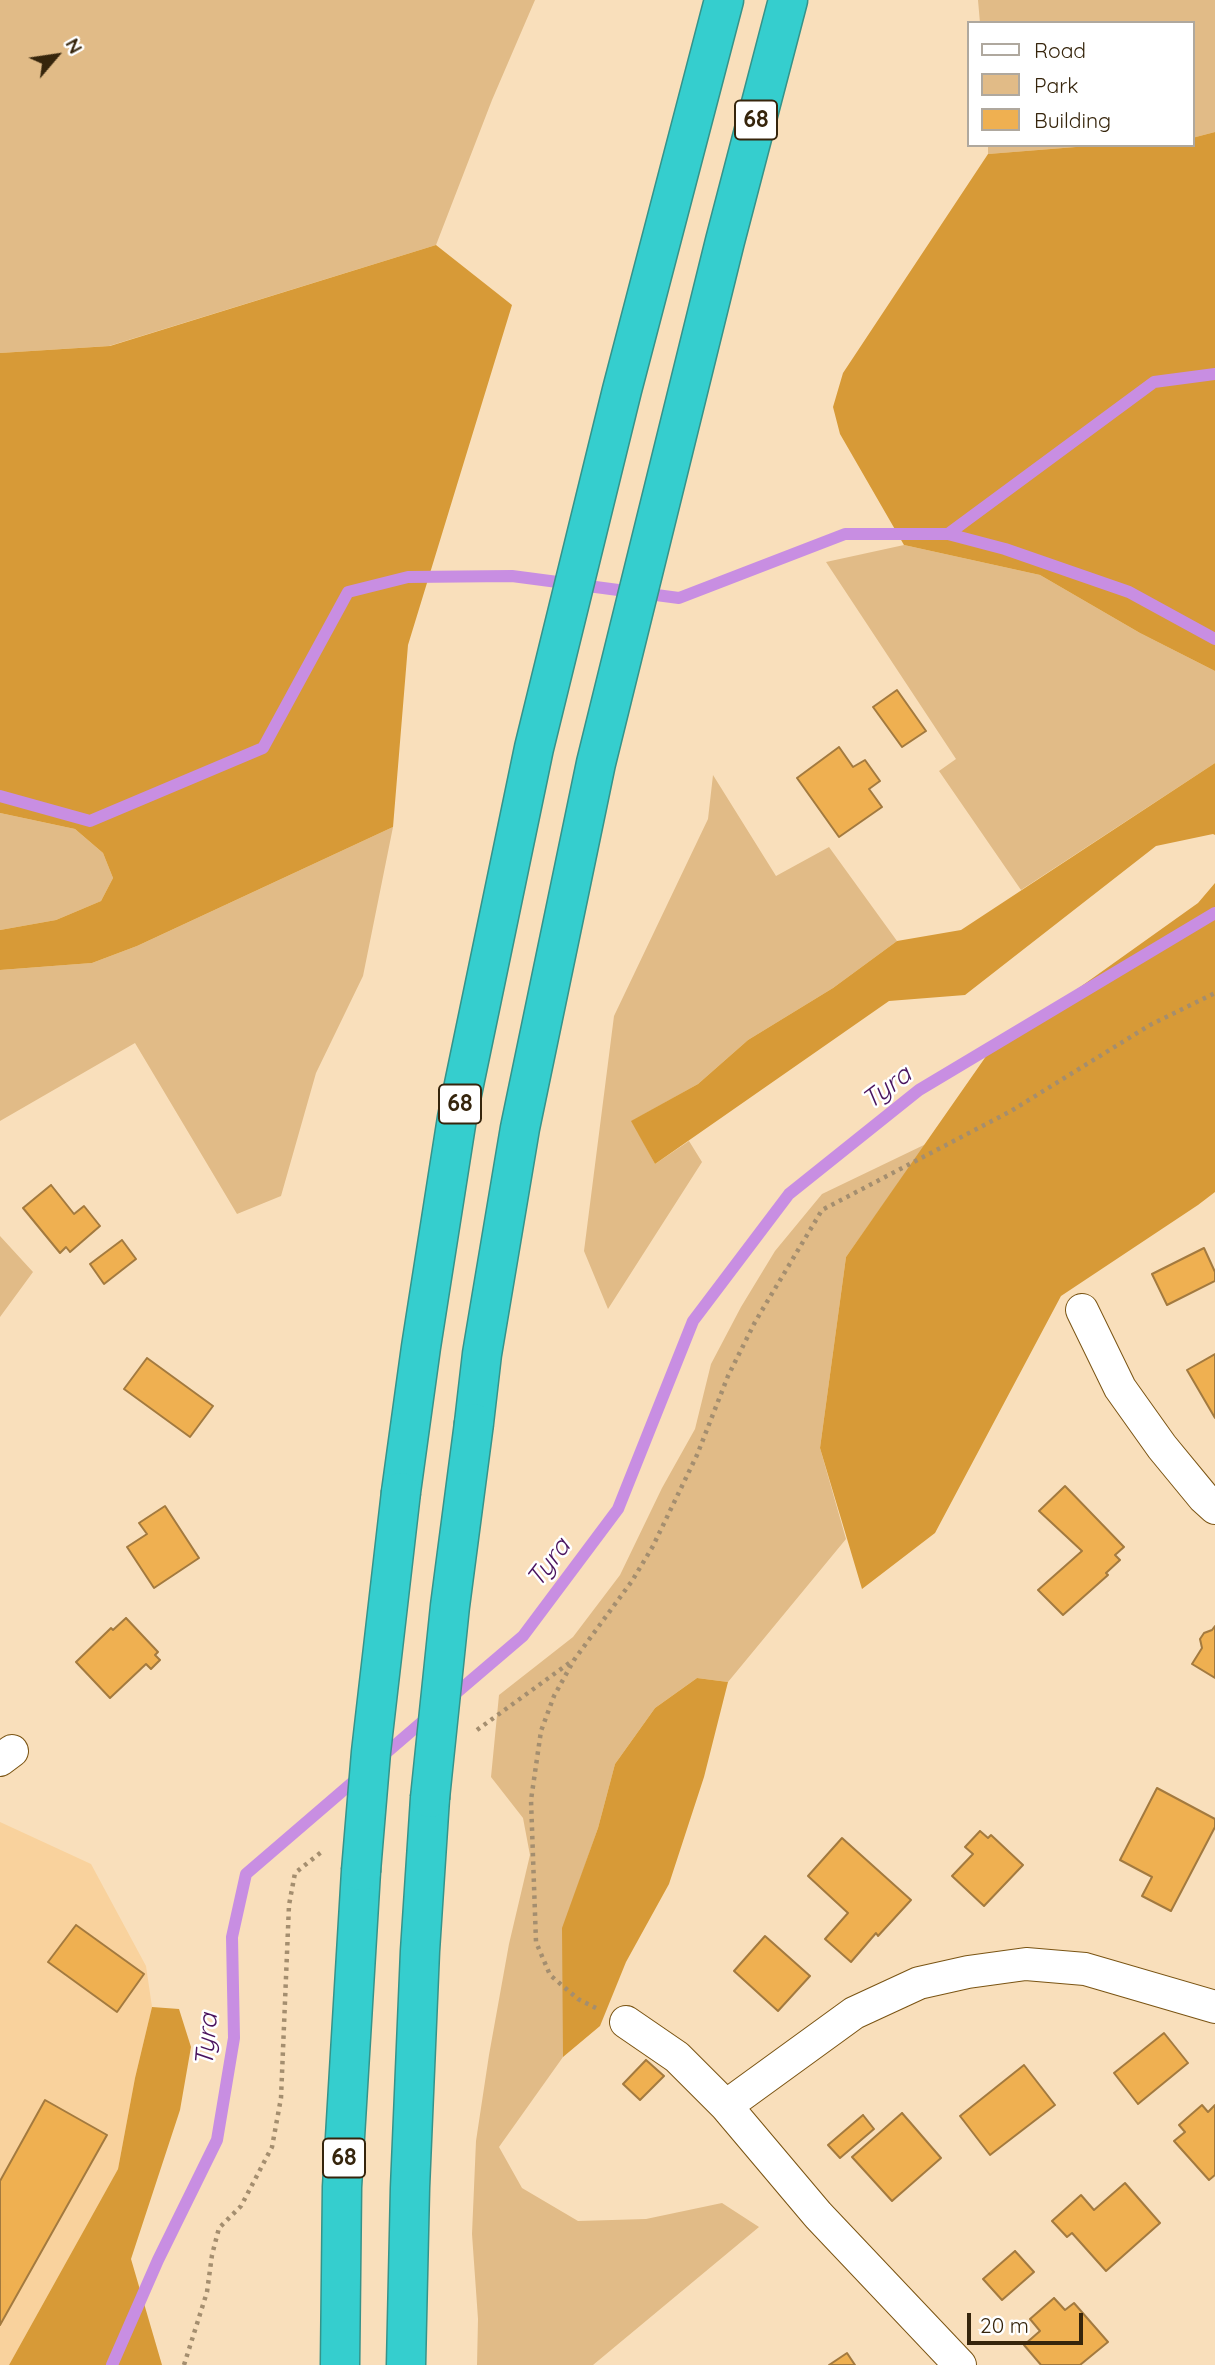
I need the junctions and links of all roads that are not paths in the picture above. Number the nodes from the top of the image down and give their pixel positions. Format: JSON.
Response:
{"nodes":[{"id":1,"x":724,"y":0,"type":"edge"},
{"id":2,"x":788,"y":0,"type":"edge"},
{"id":3,"x":1082,"y":1310,"type":"dead end"},
{"id":4,"x":1215,"y":1508,"type":"edge"},
{"id":5,"x":1215,"y":2007,"type":"edge"},
{"id":6,"x":625,"y":2022,"type":"road end"},
{"id":7,"x":726,"y":2106,"type":"junction"},
{"id":8,"x":340,"y":2365,"type":"edge"},
{"id":9,"x":406,"y":2365,"type":"edge"},
{"id":10,"x":960,"y":2365,"type":"edge"}],
"edges":[{"from":1,"to":8,"type":"highway","number":"68","bridge":true},
{"from":2,"to":9,"type":"highway","number":"68","bridge":true},
{"from":3,"to":4,"type":"street"},
{"from":5,"to":7,"type":"street"},
{"from":6,"to":7,"type":"street"},
{"from":7,"to":10,"type":"street"}]}
